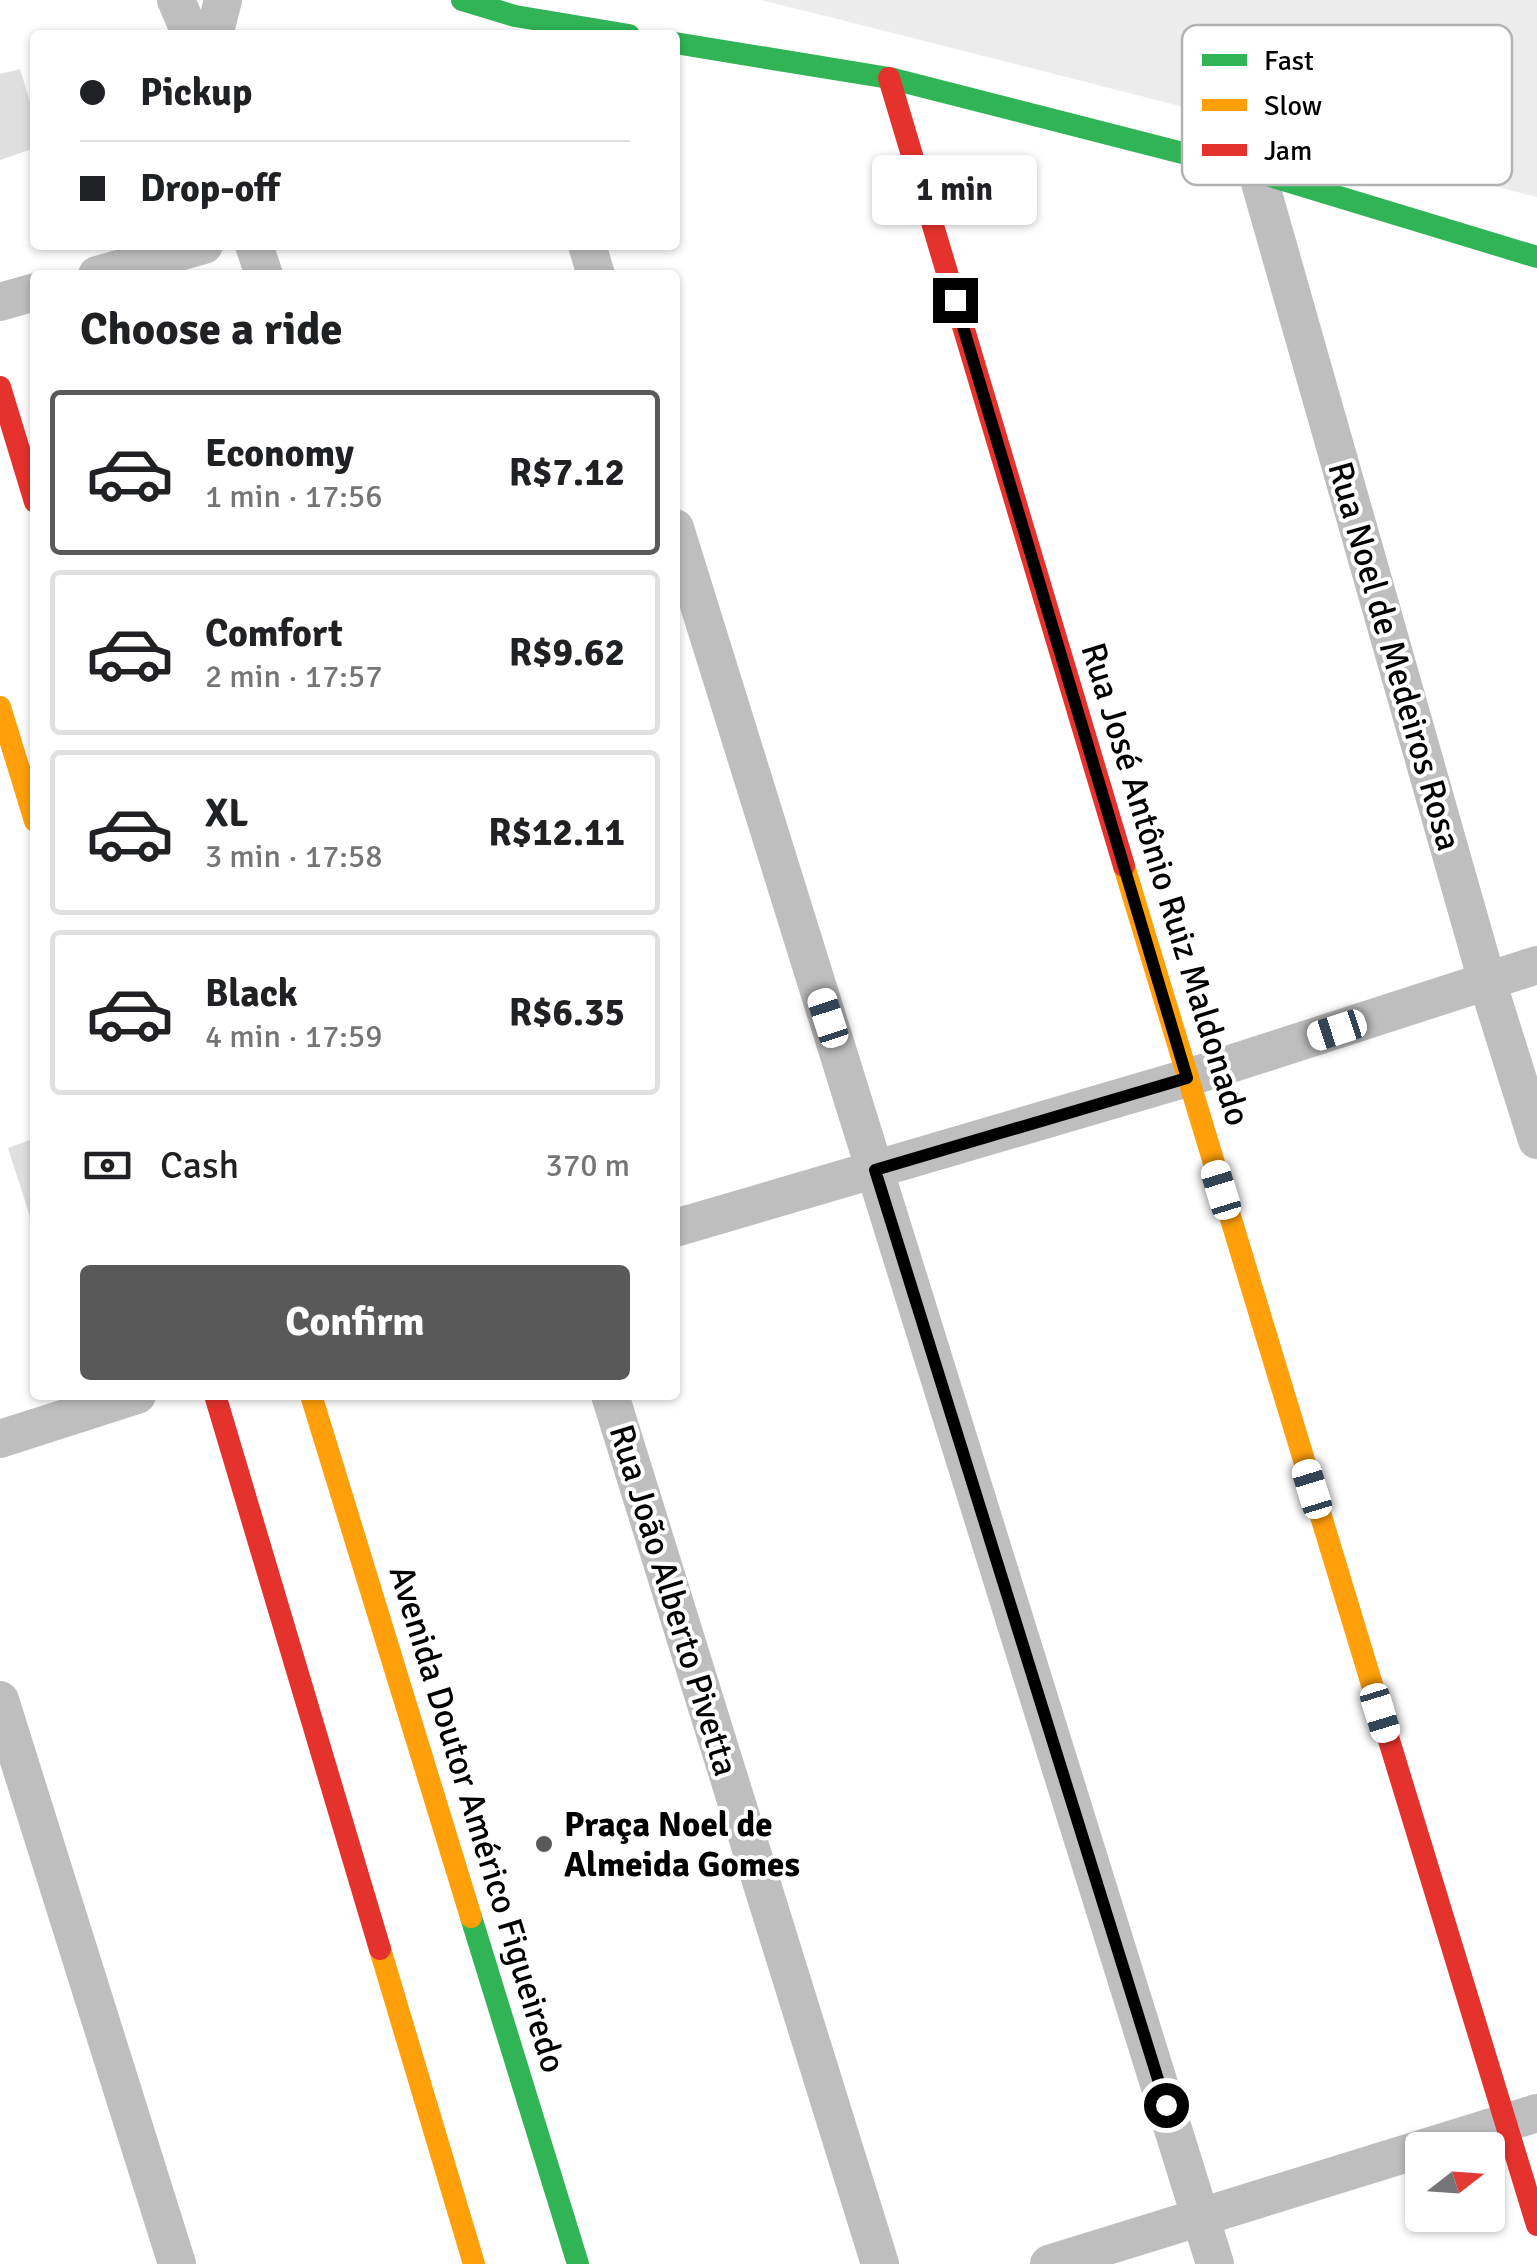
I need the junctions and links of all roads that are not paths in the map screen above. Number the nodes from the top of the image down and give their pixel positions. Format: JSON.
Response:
{"nodes":[{"id":1,"x":176,"y":0,"type":"edge"},
{"id":2,"x":223,"y":0,"type":"edge"},
{"id":3,"x":462,"y":0,"type":"edge"},
{"id":4,"x":518,"y":26,"type":"edge"},
{"id":5,"x":190,"y":30,"type":"edge"},
{"id":6,"x":215,"y":30,"type":"edge"},
{"id":7,"x":567,"y":30,"type":"edge"},
{"id":8,"x":680,"y":44,"type":"edge"},
{"id":9,"x":888,"y":78,"type":"junction"},
{"id":10,"x":1182,"y":153,"type":"edge"},
{"id":11,"x":1262,"y":185,"type":"edge"},
{"id":12,"x":1301,"y":185,"type":"edge"},
{"id":13,"x":186,"y":250,"type":"edge"},
{"id":14,"x":1537,"y":257,"type":"edge"},
{"id":15,"x":114,"y":270,"type":"edge"},
{"id":16,"x":30,"y":293,"type":"edge"},
{"id":17,"x":0,"y":302,"type":"edge"},
{"id":18,"x":0,"y":388,"type":"edge"},
{"id":19,"x":30,"y":486,"type":"edge"},
{"id":20,"x":680,"y":544,"type":"edge"},
{"id":21,"x":0,"y":706,"type":"edge"},
{"id":22,"x":30,"y":804,"type":"edge"},
{"id":23,"x":1537,"y":966,"type":"edge"},
{"id":24,"x":1487,"y":981,"type":"junction"},
{"id":25,"x":1187,"y":1078,"type":"junction"},
{"id":26,"x":1537,"y":1140,"type":"edge"},
{"id":27,"x":875,"y":1170,"type":"junction"},
{"id":28,"x":680,"y":1227,"type":"edge"},
{"id":29,"x":121,"y":1400,"type":"edge"},
{"id":30,"x":216,"y":1400,"type":"edge"},
{"id":31,"x":313,"y":1400,"type":"edge"},
{"id":32,"x":612,"y":1400,"type":"edge"},
{"id":33,"x":0,"y":1439,"type":"edge"},
{"id":34,"x":0,"y":1700,"type":"edge"},
{"id":35,"x":1521,"y":2118,"type":"edge"},
{"id":36,"x":1201,"y":2217,"type":"junction"},
{"id":37,"x":1537,"y":2225,"type":"edge"},
{"id":38,"x":176,"y":2264,"type":"edge"},
{"id":39,"x":474,"y":2264,"type":"edge"},
{"id":40,"x":578,"y":2264,"type":"edge"},
{"id":41,"x":880,"y":2264,"type":"edge"},
{"id":42,"x":1049,"y":2264,"type":"edge"},
{"id":43,"x":1215,"y":2264,"type":"edge"}],
"edges":[{"from":1,"to":5,"type":"street"},
{"from":2,"to":6,"type":"street"},
{"from":3,"to":4,"type":"street"},
{"from":4,"to":7,"type":"street"},
{"from":8,"to":9,"type":"street"},
{"from":9,"to":10,"type":"street"},
{"from":9,"to":25,"type":"street","name":"Rua José Antônio Ruiz Maldonado"},
{"from":11,"to":24,"type":"street","name":"Rua Noel de Medeiros Rosa"},
{"from":12,"to":14,"type":"street"},
{"from":13,"to":15,"type":"street"},
{"from":16,"to":17,"type":"street"},
{"from":18,"to":19,"type":"street"},
{"from":20,"to":27,"type":"street"},
{"from":21,"to":22,"type":"street"},
{"from":23,"to":24,"type":"street"},
{"from":24,"to":25,"type":"street"},
{"from":24,"to":26,"type":"street","name":"Rua Noel de Medeiros Rosa"},
{"from":25,"to":27,"type":"street"},
{"from":25,"to":35,"type":"street","name":"Rua José Antônio Ruiz Maldonado"},
{"from":27,"to":28,"type":"street"},
{"from":27,"to":36,"type":"street"},
{"from":29,"to":33,"type":"street"},
{"from":30,"to":39,"type":"street"},
{"from":31,"to":40,"type":"street","name":"Avenida Doutor Américo Figueiredo"},
{"from":32,"to":41,"type":"street","name":"Rua João Alberto Pivetta"},
{"from":34,"to":38,"type":"street"},
{"from":35,"to":36,"type":"street"},
{"from":35,"to":37,"type":"street","name":"Rua José Antônio Ruiz Maldonado"},
{"from":36,"to":42,"type":"street"},
{"from":36,"to":43,"type":"street"}]}
